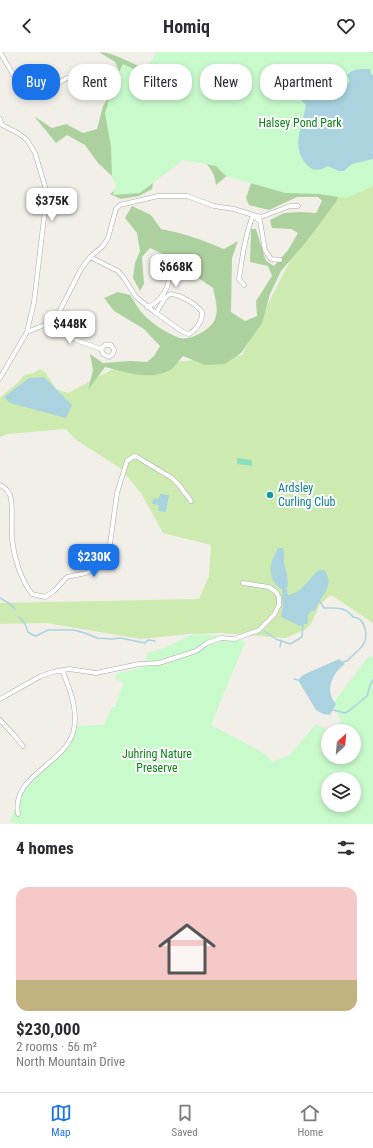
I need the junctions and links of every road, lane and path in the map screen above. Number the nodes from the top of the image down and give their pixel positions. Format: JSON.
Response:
{"nodes":[{"id":1,"x":0,"y":52,"type":"edge"},
{"id":2,"x":67,"y":78,"type":"dead end"},
{"id":3,"x":0,"y":119,"type":"edge"},
{"id":4,"x":298,"y":206,"type":"dead end"},
{"id":5,"x":253,"y":215,"type":"junction"},
{"id":6,"x":90,"y":257,"type":"junction"},
{"id":7,"x":161,"y":260,"type":"dead end"},
{"id":8,"x":280,"y":260,"type":"dead end"},
{"id":9,"x":244,"y":285,"type":"dead end"},
{"id":10,"x":147,"y":307,"type":"junction"},
{"id":11,"x":156,"y":313,"type":"junction"},
{"id":12,"x":53,"y":324,"type":"junction"},
{"id":13,"x":27,"y":332,"type":"junction"},
{"id":14,"x":101,"y":349,"type":"dead end"},
{"id":15,"x":0,"y":378,"type":"edge"},
{"id":16,"x":0,"y":485,"type":"edge"},
{"id":17,"x":191,"y":502,"type":"dead end"},
{"id":18,"x":243,"y":583,"type":"dead end"},
{"id":19,"x":62,"y":670,"type":"junction"},
{"id":20,"x":0,"y":699,"type":"edge"},
{"id":21,"x":0,"y":720,"type":"edge"},
{"id":22,"x":23,"y":746,"type":"dead end"},
{"id":23,"x":18,"y":814,"type":"dead end"}],
"edges":[{"from":1,"to":2,"type":"street"},
{"from":3,"to":13,"type":"street"},
{"from":4,"to":5,"type":"street"},
{"from":5,"to":6,"type":"street"},
{"from":5,"to":8,"type":"street"},
{"from":5,"to":9,"type":"street"},
{"from":6,"to":10,"type":"street"},
{"from":6,"to":12,"type":"street"},
{"from":7,"to":10,"type":"street"},
{"from":10,"to":11,"type":"street"},
{"from":11,"to":11,"type":"street"},
{"from":12,"to":13,"type":"street"},
{"from":12,"to":14,"type":"street"},
{"from":13,"to":15,"type":"street"},
{"from":16,"to":17,"type":"street"},
{"from":18,"to":19,"type":"street"},
{"from":19,"to":20,"type":"street"},
{"from":19,"to":23,"type":"street"},
{"from":21,"to":22,"type":"street"}]}
